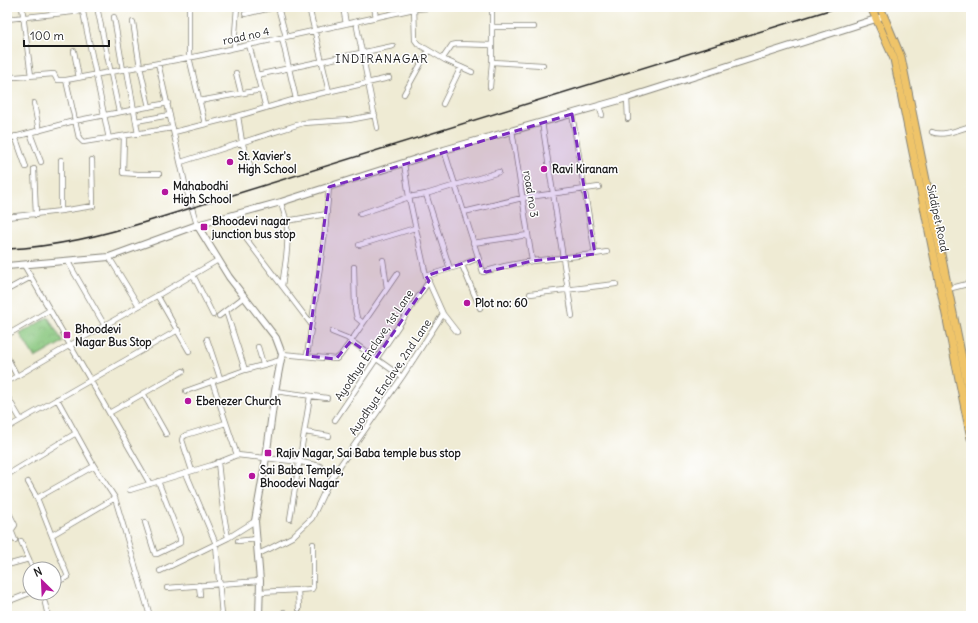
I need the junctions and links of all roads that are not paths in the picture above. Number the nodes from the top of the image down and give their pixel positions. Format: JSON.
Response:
{"nodes":[{"id":1,"x":22,"y":7,"type":"edge"},
{"id":2,"x":97,"y":7,"type":"edge"},
{"id":3,"x":189,"y":7,"type":"edge"},
{"id":4,"x":236,"y":7,"type":"edge"},
{"id":5,"x":275,"y":7,"type":"edge"},
{"id":6,"x":278,"y":7,"type":"edge"},
{"id":7,"x":309,"y":7,"type":"edge"},
{"id":8,"x":343,"y":7,"type":"edge"},
{"id":9,"x":374,"y":7,"type":"edge"},
{"id":10,"x":871,"y":7,"type":"edge"},
{"id":11,"x":880,"y":7,"type":"edge"},
{"id":12,"x":414,"y":8,"type":"edge"},
{"id":13,"x":492,"y":8,"type":"edge"},
{"id":14,"x":82,"y":9,"type":"edge"},
{"id":15,"x":245,"y":14,"type":"dead end"},
{"id":16,"x":885,"y":16,"type":"junction"},
{"id":17,"x":23,"y":17,"type":"junction"},
{"id":18,"x":114,"y":17,"type":"dead end"},
{"id":19,"x":376,"y":17,"type":"junction"},
{"id":20,"x":7,"y":19,"type":"edge"},
{"id":21,"x":876,"y":19,"type":"junction"},
{"id":22,"x":132,"y":22,"type":"dead end"},
{"id":23,"x":356,"y":22,"type":"junction"},
{"id":24,"x":346,"y":24,"type":"junction"},
{"id":25,"x":534,"y":26,"type":"dead end"},
{"id":26,"x":492,"y":27,"type":"junction"},
{"id":27,"x":314,"y":30,"type":"junction"},
{"id":28,"x":284,"y":37,"type":"junction"},
{"id":29,"x":249,"y":45,"type":"junction"},
{"id":30,"x":492,"y":45,"type":"junction"},
{"id":31,"x":394,"y":46,"type":"dead end"},
{"id":32,"x":234,"y":47,"type":"junction"},
{"id":33,"x":428,"y":50,"type":"junction"},
{"id":34,"x":74,"y":51,"type":"dead end"},
{"id":35,"x":362,"y":53,"type":"junction"},
{"id":36,"x":189,"y":57,"type":"junction"},
{"id":37,"x":442,"y":58,"type":"junction"},
{"id":38,"x":322,"y":62,"type":"junction"},
{"id":39,"x":492,"y":62,"type":"junction"},
{"id":40,"x":158,"y":63,"type":"junction"},
{"id":41,"x":543,"y":65,"type":"dead end"},
{"id":42,"x":140,"y":67,"type":"junction"},
{"id":43,"x":461,"y":67,"type":"junction"},
{"id":44,"x":290,"y":69,"type":"junction"},
{"id":45,"x":125,"y":70,"type":"junction"},
{"id":46,"x":112,"y":72,"type":"junction"},
{"id":47,"x":472,"y":72,"type":"dead end"},
{"id":48,"x":236,"y":73,"type":"dead end"},
{"id":49,"x":257,"y":75,"type":"junction"},
{"id":50,"x":7,"y":76,"type":"edge"},
{"id":51,"x":31,"y":76,"type":"junction"},
{"id":52,"x":96,"y":76,"type":"junction"},
{"id":53,"x":79,"y":78,"type":"junction"},
{"id":54,"x":390,"y":78,"type":"dead end"},
{"id":55,"x":66,"y":80,"type":"junction"},
{"id":56,"x":368,"y":83,"type":"junction"},
{"id":57,"x":490,"y":87,"type":"dead end"},
{"id":58,"x":261,"y":90,"type":"junction"},
{"id":59,"x":329,"y":92,"type":"junction"},
{"id":60,"x":241,"y":94,"type":"junction"},
{"id":61,"x":404,"y":94,"type":"dead end"},
{"id":62,"x":296,"y":98,"type":"junction"},
{"id":63,"x":627,"y":98,"type":"junction"},
{"id":64,"x":199,"y":101,"type":"junction"},
{"id":65,"x":34,"y":103,"type":"dead end"},
{"id":66,"x":168,"y":103,"type":"junction"},
{"id":67,"x":443,"y":104,"type":"dead end"},
{"id":68,"x":599,"y":106,"type":"junction"},
{"id":69,"x":149,"y":107,"type":"junction"},
{"id":70,"x":266,"y":108,"type":"junction"},
{"id":71,"x":134,"y":110,"type":"junction"},
{"id":72,"x":119,"y":112,"type":"junction"},
{"id":73,"x":104,"y":114,"type":"junction"},
{"id":74,"x":375,"y":114,"type":"junction"},
{"id":75,"x":572,"y":114,"type":"junction"},
{"id":76,"x":170,"y":115,"type":"junction"},
{"id":77,"x":238,"y":116,"type":"junction"},
{"id":78,"x":602,"y":116,"type":"dead end"},
{"id":79,"x":628,"y":119,"type":"dead end"},
{"id":80,"x":74,"y":121,"type":"junction"},
{"id":81,"x":136,"y":121,"type":"junction"},
{"id":82,"x":542,"y":122,"type":"junction"},
{"id":83,"x":205,"y":124,"type":"junction"},
{"id":84,"x":971,"y":126,"type":"edge"},
{"id":85,"x":377,"y":128,"type":"dead end"},
{"id":86,"x":174,"y":130,"type":"junction"},
{"id":87,"x":512,"y":130,"type":"junction"},
{"id":88,"x":39,"y":131,"type":"junction"},
{"id":89,"x":932,"y":132,"type":"dead end"},
{"id":90,"x":30,"y":133,"type":"junction"},
{"id":91,"x":138,"y":134,"type":"junction"},
{"id":92,"x":15,"y":136,"type":"junction"},
{"id":93,"x":124,"y":136,"type":"junction"},
{"id":94,"x":7,"y":139,"type":"edge"},
{"id":95,"x":108,"y":139,"type":"junction"},
{"id":96,"x":242,"y":142,"type":"junction"},
{"id":97,"x":444,"y":150,"type":"junction"},
{"id":98,"x":61,"y":160,"type":"dead end"},
{"id":99,"x":92,"y":160,"type":"dead end"},
{"id":100,"x":41,"y":162,"type":"dead end"},
{"id":101,"x":181,"y":162,"type":"junction"},
{"id":102,"x":404,"y":163,"type":"junction"},
{"id":103,"x":250,"y":165,"type":"dead end"},
{"id":104,"x":26,"y":167,"type":"dead end"},
{"id":105,"x":34,"y":169,"type":"dead end"},
{"id":106,"x":499,"y":172,"type":"dead end"},
{"id":107,"x":159,"y":174,"type":"dead end"},
{"id":108,"x":455,"y":185,"type":"junction"},
{"id":109,"x":329,"y":187,"type":"junction"},
{"id":110,"x":599,"y":187,"type":"dead end"},
{"id":111,"x":585,"y":189,"type":"junction"},
{"id":112,"x":554,"y":193,"type":"junction"},
{"id":113,"x":426,"y":194,"type":"junction"},
{"id":114,"x":409,"y":197,"type":"junction"},
{"id":115,"x":522,"y":198,"type":"junction"},
{"id":116,"x":281,"y":202,"type":"junction"},
{"id":117,"x":61,"y":212,"type":"junction"},
{"id":118,"x":464,"y":212,"type":"junction"},
{"id":119,"x":327,"y":214,"type":"junction"},
{"id":120,"x":360,"y":214,"type":"dead end"},
{"id":121,"x":36,"y":215,"type":"junction"},
{"id":122,"x":7,"y":217,"type":"edge"},
{"id":123,"x":286,"y":221,"type":"junction"},
{"id":124,"x":197,"y":225,"type":"junction"},
{"id":125,"x":415,"y":228,"type":"junction"},
{"id":126,"x":528,"y":235,"type":"junction"},
{"id":127,"x":247,"y":240,"type":"dead end"},
{"id":128,"x":473,"y":243,"type":"junction"},
{"id":129,"x":359,"y":244,"type":"dead end"},
{"id":130,"x":606,"y":252,"type":"dead end"},
{"id":131,"x":595,"y":254,"type":"junction"},
{"id":132,"x":109,"y":257,"type":"junction"},
{"id":133,"x":478,"y":258,"type":"junction"},
{"id":134,"x":563,"y":258,"type":"junction"},
{"id":135,"x":218,"y":260,"type":"junction"},
{"id":136,"x":383,"y":260,"type":"dead end"},
{"id":137,"x":532,"y":261,"type":"junction"},
{"id":138,"x":68,"y":262,"type":"junction"},
{"id":139,"x":24,"y":265,"type":"junction"},
{"id":140,"x":462,"y":265,"type":"junction"},
{"id":141,"x":7,"y":266,"type":"edge"},
{"id":142,"x":354,"y":267,"type":"dead end"},
{"id":143,"x":450,"y":269,"type":"junction"},
{"id":144,"x":397,"y":274,"type":"dead end"},
{"id":145,"x":193,"y":275,"type":"junction"},
{"id":146,"x":31,"y":277,"type":"junction"},
{"id":147,"x":428,"y":278,"type":"junction"},
{"id":148,"x":971,"y":283,"type":"edge"},
{"id":149,"x":616,"y":284,"type":"dead end"},
{"id":150,"x":282,"y":286,"type":"junction"},
{"id":151,"x":387,"y":288,"type":"junction"},
{"id":152,"x":568,"y":288,"type":"junction"},
{"id":153,"x":948,"y":289,"type":"junction"},
{"id":154,"x":7,"y":290,"type":"edge"},
{"id":155,"x":530,"y":294,"type":"dead end"},
{"id":156,"x":157,"y":295,"type":"junction"},
{"id":157,"x":244,"y":297,"type":"junction"},
{"id":158,"x":139,"y":306,"type":"junction"},
{"id":159,"x":480,"y":308,"type":"dead end"},
{"id":160,"x":50,"y":310,"type":"junction"},
{"id":161,"x":226,"y":311,"type":"junction"},
{"id":162,"x":442,"y":314,"type":"junction"},
{"id":163,"x":213,"y":315,"type":"dead end"},
{"id":164,"x":219,"y":316,"type":"dead end"},
{"id":165,"x":572,"y":316,"type":"dead end"},
{"id":166,"x":363,"y":323,"type":"junction"},
{"id":167,"x":311,"y":324,"type":"junction"},
{"id":168,"x":105,"y":326,"type":"junction"},
{"id":169,"x":178,"y":330,"type":"junction"},
{"id":170,"x":332,"y":332,"type":"dead end"},
{"id":171,"x":457,"y":332,"type":"dead end"},
{"id":172,"x":7,"y":335,"type":"edge"},
{"id":173,"x":207,"y":338,"type":"dead end"},
{"id":174,"x":351,"y":341,"type":"junction"},
{"id":175,"x":70,"y":344,"type":"junction"},
{"id":176,"x":258,"y":347,"type":"dead end"},
{"id":177,"x":189,"y":351,"type":"dead end"},
{"id":178,"x":307,"y":356,"type":"junction"},
{"id":179,"x":7,"y":357,"type":"edge"},
{"id":180,"x":281,"y":357,"type":"junction"},
{"id":181,"x":376,"y":358,"type":"junction"},
{"id":182,"x":263,"y":364,"type":"junction"},
{"id":183,"x":183,"y":370,"type":"dead end"},
{"id":184,"x":246,"y":370,"type":"junction"},
{"id":185,"x":17,"y":376,"type":"junction"},
{"id":186,"x":402,"y":377,"type":"junction"},
{"id":187,"x":220,"y":378,"type":"junction"},
{"id":188,"x":90,"y":380,"type":"junction"},
{"id":189,"x":212,"y":381,"type":"junction"},
{"id":190,"x":7,"y":382,"type":"edge"},
{"id":191,"x":275,"y":390,"type":"junction"},
{"id":192,"x":186,"y":391,"type":"dead end"},
{"id":193,"x":143,"y":393,"type":"junction"},
{"id":194,"x":7,"y":396,"type":"edge"},
{"id":195,"x":310,"y":396,"type":"junction"},
{"id":196,"x":327,"y":398,"type":"dead end"},
{"id":197,"x":56,"y":399,"type":"junction"},
{"id":198,"x":971,"y":402,"type":"edge"},
{"id":199,"x":109,"y":413,"type":"junction"},
{"id":200,"x":20,"y":420,"type":"junction"},
{"id":201,"x":335,"y":420,"type":"dead end"},
{"id":202,"x":226,"y":423,"type":"junction"},
{"id":203,"x":7,"y":428,"type":"edge"},
{"id":204,"x":305,"y":432,"type":"junction"},
{"id":205,"x":76,"y":433,"type":"junction"},
{"id":206,"x":166,"y":434,"type":"dead end"},
{"id":207,"x":329,"y":436,"type":"dead end"},
{"id":208,"x":971,"y":438,"type":"edge"},
{"id":209,"x":237,"y":455,"type":"junction"},
{"id":210,"x":266,"y":458,"type":"junction"},
{"id":211,"x":218,"y":462,"type":"junction"},
{"id":212,"x":300,"y":462,"type":"junction"},
{"id":213,"x":94,"y":466,"type":"junction"},
{"id":214,"x":320,"y":466,"type":"dead end"},
{"id":215,"x":192,"y":471,"type":"junction"},
{"id":216,"x":186,"y":473,"type":"junction"},
{"id":217,"x":7,"y":474,"type":"edge"},
{"id":218,"x":28,"y":482,"type":"dead end"},
{"id":219,"x":158,"y":482,"type":"junction"},
{"id":220,"x":150,"y":484,"type":"junction"},
{"id":221,"x":130,"y":490,"type":"dead end"},
{"id":222,"x":37,"y":498,"type":"junction"},
{"id":223,"x":115,"y":498,"type":"junction"},
{"id":224,"x":7,"y":509,"type":"edge"},
{"id":225,"x":290,"y":519,"type":"dead end"},
{"id":226,"x":255,"y":521,"type":"junction"},
{"id":227,"x":145,"y":522,"type":"dead end"},
{"id":228,"x":9,"y":530,"type":"edge"},
{"id":229,"x":52,"y":535,"type":"junction"},
{"id":230,"x":228,"y":538,"type":"junction"},
{"id":231,"x":256,"y":539,"type":"junction"},
{"id":232,"x":16,"y":540,"type":"dead end"},
{"id":233,"x":21,"y":541,"type":"dead end"},
{"id":234,"x":238,"y":541,"type":"dead end"},
{"id":235,"x":216,"y":544,"type":"junction"},
{"id":236,"x":313,"y":544,"type":"dead end"},
{"id":237,"x":258,"y":554,"type":"junction"},
{"id":238,"x":29,"y":559,"type":"joint"},
{"id":239,"x":62,"y":561,"type":"edge"},
{"id":240,"x":62,"y":561,"type":"edge"},
{"id":241,"x":7,"y":565,"type":"edge"},
{"id":242,"x":160,"y":571,"type":"dead end"},
{"id":243,"x":62,"y":580,"type":"edge"},
{"id":244,"x":260,"y":581,"type":"junction"},
{"id":245,"x":219,"y":583,"type":"junction"},
{"id":246,"x":199,"y":585,"type":"junction"},
{"id":247,"x":167,"y":588,"type":"dead end"},
{"id":248,"x":298,"y":590,"type":"junction"},
{"id":249,"x":260,"y":592,"type":"junction"},
{"id":250,"x":200,"y":595,"type":"dead end"},
{"id":251,"x":22,"y":596,"type":"edge"},
{"id":252,"x":7,"y":602,"type":"edge"},
{"id":253,"x":45,"y":603,"type":"dead end"},
{"id":254,"x":299,"y":609,"type":"dead end"},
{"id":255,"x":48,"y":616,"type":"edge"},
{"id":256,"x":150,"y":616,"type":"edge"},
{"id":257,"x":222,"y":616,"type":"edge"},
{"id":258,"x":259,"y":616,"type":"edge"}],
"edges":[{"from":1,"to":17,"type":"street"},
{"from":2,"to":46,"type":"street"},
{"from":3,"to":36,"type":"street"},
{"from":4,"to":32,"type":"street"},
{"from":5,"to":15,"type":"street"},
{"from":6,"to":28,"type":"street"},
{"from":7,"to":27,"type":"street"},
{"from":8,"to":24,"type":"street"},
{"from":9,"to":19,"type":"street"},
{"from":10,"to":21,"type":"main road","name":"Siddipet Road"},
{"from":11,"to":16,"type":"main road","name":"Siddipet Road"},
{"from":12,"to":13,"type":"street","name":"road no 4"},
{"from":12,"to":19,"type":"street","name":"road no 4"},
{"from":12,"to":33,"type":"street"},
{"from":13,"to":26,"type":"street"},
{"from":14,"to":17,"type":"street"},
{"from":14,"to":52,"type":"street"},
{"from":16,"to":21,"type":"street"},
{"from":16,"to":153,"type":"main road","name":"Siddipet Road"},
{"from":17,"to":20,"type":"street"},
{"from":17,"to":51,"type":"street"},
{"from":18,"to":45,"type":"street"},
{"from":19,"to":23,"type":"street","name":"road no 4"},
{"from":21,"to":63,"type":"street"},
{"from":21,"to":208,"type":"main road","name":"Siddipet Road"},
{"from":22,"to":42,"type":"street"},
{"from":23,"to":24,"type":"street","name":"road no 4"},
{"from":23,"to":35,"type":"street"},
{"from":24,"to":27,"type":"street","name":"road no 4"},
{"from":25,"to":26,"type":"street"},
{"from":26,"to":30,"type":"street"},
{"from":27,"to":28,"type":"street","name":"road no 4"},
{"from":27,"to":38,"type":"street"},
{"from":28,"to":29,"type":"street","name":"road no 4"},
{"from":28,"to":44,"type":"street"},
{"from":29,"to":32,"type":"street","name":"road no 4"},
{"from":29,"to":49,"type":"street"},
{"from":30,"to":37,"type":"street"},
{"from":30,"to":39,"type":"street"},
{"from":31,"to":35,"type":"street"},
{"from":32,"to":36,"type":"street","name":"road no 4"},
{"from":33,"to":37,"type":"street"},
{"from":33,"to":61,"type":"street"},
{"from":34,"to":53,"type":"street"},
{"from":35,"to":38,"type":"street"},
{"from":35,"to":56,"type":"street"},
{"from":36,"to":40,"type":"street","name":"road no 4"},
{"from":36,"to":64,"type":"street"},
{"from":37,"to":43,"type":"street"},
{"from":38,"to":44,"type":"street"},
{"from":38,"to":59,"type":"street"},
{"from":39,"to":41,"type":"street"},
{"from":39,"to":57,"type":"street"},
{"from":40,"to":42,"type":"street","name":"road no 4"},
{"from":40,"to":66,"type":"street"},
{"from":42,"to":45,"type":"street","name":"road no 4"},
{"from":42,"to":69,"type":"street"},
{"from":43,"to":47,"type":"street"},
{"from":43,"to":67,"type":"street"},
{"from":44,"to":49,"type":"street"},
{"from":44,"to":62,"type":"street"},
{"from":45,"to":46,"type":"street","name":"road no 4"},
{"from":45,"to":71,"type":"street"},
{"from":46,"to":52,"type":"street","name":"road no 4"},
{"from":46,"to":72,"type":"street"},
{"from":48,"to":60,"type":"street"},
{"from":49,"to":58,"type":"street"},
{"from":50,"to":51,"type":"street","name":"road no 4"},
{"from":51,"to":55,"type":"street","name":"road no 4"},
{"from":52,"to":53,"type":"street","name":"road no 4"},
{"from":52,"to":73,"type":"street"},
{"from":53,"to":55,"type":"street","name":"road no 4"},
{"from":54,"to":56,"type":"street"},
{"from":55,"to":80,"type":"street"},
{"from":56,"to":59,"type":"street"},
{"from":56,"to":74,"type":"street"},
{"from":58,"to":60,"type":"street"},
{"from":58,"to":70,"type":"street"},
{"from":59,"to":62,"type":"street"},
{"from":60,"to":64,"type":"street"},
{"from":62,"to":70,"type":"street"},
{"from":63,"to":68,"type":"street"},
{"from":63,"to":79,"type":"street"},
{"from":64,"to":83,"type":"street"},
{"from":65,"to":88,"type":"street"},
{"from":66,"to":69,"type":"street"},
{"from":66,"to":76,"type":"street"},
{"from":68,"to":75,"type":"street"},
{"from":68,"to":78,"type":"street"},
{"from":69,"to":71,"type":"street"},
{"from":70,"to":77,"type":"street"},
{"from":71,"to":72,"type":"street"},
{"from":71,"to":81,"type":"street"},
{"from":72,"to":73,"type":"street"},
{"from":73,"to":80,"type":"street"},
{"from":73,"to":95,"type":"street"},
{"from":74,"to":85,"type":"street"},
{"from":74,"to":96,"type":"street"},
{"from":75,"to":82,"type":"street"},
{"from":75,"to":111,"type":"street"},
{"from":76,"to":81,"type":"street"},
{"from":76,"to":86,"type":"street"},
{"from":77,"to":83,"type":"street"},
{"from":77,"to":96,"type":"street"},
{"from":80,"to":88,"type":"street"},
{"from":80,"to":95,"type":"street"},
{"from":81,"to":91,"type":"street"},
{"from":82,"to":87,"type":"street"},
{"from":82,"to":112,"type":"street"},
{"from":83,"to":86,"type":"street"},
{"from":84,"to":89,"type":"street"},
{"from":86,"to":91,"type":"street"},
{"from":86,"to":101,"type":"street"},
{"from":87,"to":97,"type":"street"},
{"from":87,"to":115,"type":"street","name":"road no 3"},
{"from":88,"to":90,"type":"street"},
{"from":90,"to":92,"type":"street"},
{"from":90,"to":100,"type":"street"},
{"from":91,"to":93,"type":"street"},
{"from":92,"to":94,"type":"street"},
{"from":92,"to":104,"type":"street"},
{"from":93,"to":95,"type":"street"},
{"from":93,"to":107,"type":"street"},
{"from":96,"to":101,"type":"street"},
{"from":96,"to":103,"type":"street"},
{"from":97,"to":102,"type":"street"},
{"from":97,"to":108,"type":"street"},
{"from":98,"to":117,"type":"street"},
{"from":99,"to":117,"type":"street"},
{"from":101,"to":124,"type":"street"},
{"from":102,"to":109,"type":"street"},
{"from":102,"to":114,"type":"street"},
{"from":105,"to":121,"type":"street"},
{"from":106,"to":108,"type":"street"},
{"from":108,"to":113,"type":"street"},
{"from":108,"to":118,"type":"street"},
{"from":109,"to":116,"type":"street"},
{"from":109,"to":119,"type":"street"},
{"from":110,"to":111,"type":"street"},
{"from":111,"to":112,"type":"street"},
{"from":111,"to":131,"type":"street"},
{"from":112,"to":115,"type":"street"},
{"from":112,"to":134,"type":"street"},
{"from":113,"to":114,"type":"street"},
{"from":113,"to":143,"type":"street"},
{"from":114,"to":120,"type":"street"},
{"from":114,"to":125,"type":"street"},
{"from":115,"to":118,"type":"street"},
{"from":115,"to":126,"type":"street","name":"road no 3"},
{"from":116,"to":123,"type":"street"},
{"from":116,"to":124,"type":"street"},
{"from":117,"to":121,"type":"street"},
{"from":118,"to":128,"type":"street"},
{"from":119,"to":123,"type":"street"},
{"from":119,"to":167,"type":"street"},
{"from":121,"to":122,"type":"street"},
{"from":123,"to":150,"type":"street"},
{"from":124,"to":132,"type":"street"},
{"from":124,"to":135,"type":"street"},
{"from":125,"to":129,"type":"street"},
{"from":125,"to":147,"type":"street"},
{"from":126,"to":128,"type":"street"},
{"from":126,"to":137,"type":"street","name":"road no 3"},
{"from":127,"to":150,"type":"street"},
{"from":128,"to":133,"type":"street"},
{"from":130,"to":131,"type":"street"},
{"from":131,"to":134,"type":"street"},
{"from":132,"to":138,"type":"street"},
{"from":132,"to":158,"type":"street"},
{"from":133,"to":137,"type":"street"},
{"from":133,"to":140,"type":"street"},
{"from":134,"to":137,"type":"street"},
{"from":134,"to":152,"type":"street"},
{"from":135,"to":145,"type":"street"},
{"from":135,"to":157,"type":"street"},
{"from":136,"to":151,"type":"street"},
{"from":138,"to":139,"type":"street"},
{"from":138,"to":168,"type":"street"},
{"from":139,"to":141,"type":"street"},
{"from":139,"to":146,"type":"street"},
{"from":140,"to":143,"type":"street"},
{"from":140,"to":159,"type":"street"},
{"from":142,"to":166,"type":"street"},
{"from":143,"to":147,"type":"street"},
{"from":144,"to":151,"type":"street"},
{"from":145,"to":156,"type":"street"},
{"from":145,"to":163,"type":"street"},
{"from":146,"to":154,"type":"street"},
{"from":146,"to":160,"type":"street"},
{"from":147,"to":162,"type":"street"},
{"from":147,"to":181,"type":"street","name":"Ayodhya Enclave, 1st Lane"},
{"from":148,"to":153,"type":"street"},
{"from":149,"to":152,"type":"street"},
{"from":150,"to":167,"type":"street"},
{"from":151,"to":166,"type":"street"},
{"from":152,"to":155,"type":"street"},
{"from":152,"to":165,"type":"street"},
{"from":153,"to":198,"type":"main road","name":"Siddipet Road"},
{"from":156,"to":158,"type":"street"},
{"from":156,"to":169,"type":"street"},
{"from":157,"to":161,"type":"street"},
{"from":157,"to":180,"type":"street"},
{"from":158,"to":168,"type":"street"},
{"from":160,"to":172,"type":"street"},
{"from":160,"to":175,"type":"street"},
{"from":161,"to":164,"type":"street"},
{"from":161,"to":184,"type":"street"},
{"from":162,"to":171,"type":"street"},
{"from":162,"to":186,"type":"street","name":"Ayodhya Enclave, 2nd Lane"},
{"from":166,"to":174,"type":"street"},
{"from":167,"to":178,"type":"street"},
{"from":168,"to":175,"type":"street"},
{"from":169,"to":177,"type":"street"},
{"from":169,"to":188,"type":"street"},
{"from":170,"to":174,"type":"street"},
{"from":173,"to":187,"type":"street"},
{"from":174,"to":178,"type":"street"},
{"from":174,"to":181,"type":"street"},
{"from":175,"to":185,"type":"street"},
{"from":175,"to":188,"type":"street"},
{"from":176,"to":182,"type":"street"},
{"from":178,"to":180,"type":"street"},
{"from":179,"to":185,"type":"street"},
{"from":180,"to":182,"type":"street"},
{"from":180,"to":191,"type":"street"},
{"from":181,"to":186,"type":"street"},
{"from":181,"to":201,"type":"street","name":"Ayodhya Enclave, 1st Lane"},
{"from":182,"to":184,"type":"street"},
{"from":183,"to":193,"type":"street"},
{"from":184,"to":187,"type":"street"},
{"from":185,"to":190,"type":"street"},
{"from":186,"to":237,"type":"street","name":"Ayodhya Enclave, 2nd Lane"},
{"from":187,"to":189,"type":"street"},
{"from":188,"to":197,"type":"street"},
{"from":188,"to":199,"type":"street"},
{"from":189,"to":192,"type":"street"},
{"from":189,"to":202,"type":"street"},
{"from":191,"to":195,"type":"street"},
{"from":191,"to":210,"type":"street"},
{"from":193,"to":199,"type":"street"},
{"from":193,"to":206,"type":"street"},
{"from":194,"to":200,"type":"street"},
{"from":195,"to":196,"type":"street"},
{"from":195,"to":204,"type":"street"},
{"from":197,"to":200,"type":"street"},
{"from":197,"to":205,"type":"street"},
{"from":199,"to":220,"type":"street"},
{"from":200,"to":203,"type":"street"},
{"from":202,"to":209,"type":"street"},
{"from":202,"to":215,"type":"street"},
{"from":204,"to":207,"type":"street"},
{"from":204,"to":212,"type":"street"},
{"from":205,"to":213,"type":"street"},
{"from":205,"to":217,"type":"street"},
{"from":209,"to":210,"type":"street"},
{"from":209,"to":211,"type":"street"},
{"from":210,"to":212,"type":"street"},
{"from":210,"to":226,"type":"street"},
{"from":211,"to":215,"type":"street"},
{"from":211,"to":230,"type":"street"},
{"from":212,"to":214,"type":"street"},
{"from":212,"to":225,"type":"street"},
{"from":213,"to":222,"type":"street"},
{"from":213,"to":223,"type":"street"},
{"from":215,"to":216,"type":"street"},
{"from":216,"to":219,"type":"street"},
{"from":216,"to":235,"type":"street"},
{"from":218,"to":222,"type":"street"},
{"from":219,"to":220,"type":"street"},
{"from":219,"to":227,"type":"street"},
{"from":220,"to":221,"type":"street"},
{"from":222,"to":229,"type":"street"},
{"from":223,"to":229,"type":"street"},
{"from":223,"to":256,"type":"street"},
{"from":224,"to":228,"type":"street"},
{"from":226,"to":230,"type":"street"},
{"from":226,"to":231,"type":"street"},
{"from":228,"to":232,"type":"street"},
{"from":229,"to":240,"type":"street"},
{"from":230,"to":235,"type":"street"},
{"from":231,"to":234,"type":"street"},
{"from":231,"to":237,"type":"street"},
{"from":233,"to":238,"type":"street"},
{"from":235,"to":242,"type":"street"},
{"from":235,"to":245,"type":"street"},
{"from":236,"to":248,"type":"street"},
{"from":237,"to":244,"type":"street"},
{"from":238,"to":241,"type":"street"},
{"from":239,"to":243,"type":"street"},
{"from":244,"to":245,"type":"street"},
{"from":244,"to":249,"type":"street"},
{"from":245,"to":246,"type":"street"},
{"from":245,"to":257,"type":"street"},
{"from":246,"to":247,"type":"street"},
{"from":246,"to":250,"type":"street"},
{"from":248,"to":249,"type":"street"},
{"from":248,"to":254,"type":"street"},
{"from":249,"to":258,"type":"street"},
{"from":251,"to":252,"type":"street"},
{"from":253,"to":255,"type":"street"}]}
